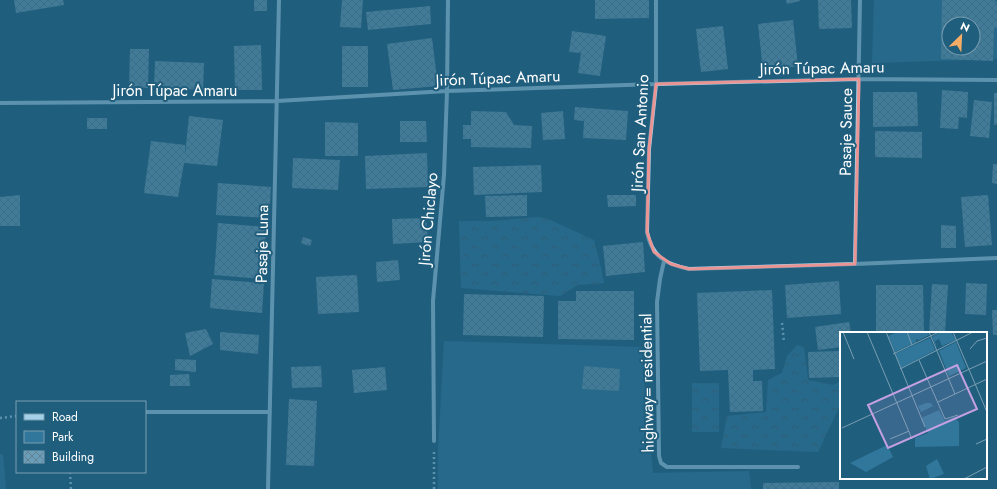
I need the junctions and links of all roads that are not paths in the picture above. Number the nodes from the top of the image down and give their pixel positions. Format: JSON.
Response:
{"nodes":[{"id":1,"x":279,"y":0,"type":"edge"},
{"id":2,"x":448,"y":0,"type":"edge"},
{"id":3,"x":656,"y":0,"type":"edge"},
{"id":4,"x":860,"y":0,"type":"edge"},
{"id":5,"x":859,"y":79,"type":"junction"},
{"id":6,"x":997,"y":80,"type":"edge"},
{"id":7,"x":656,"y":84,"type":"junction"},
{"id":8,"x":447,"y":91,"type":"junction"},
{"id":9,"x":277,"y":102,"type":"junction"},
{"id":10,"x":0,"y":103,"type":"edge"},
{"id":11,"x":997,"y":258,"type":"edge"},
{"id":12,"x":664,"y":261,"type":"junction"},
{"id":13,"x":855,"y":264,"type":"junction"},
{"id":14,"x":146,"y":412,"type":"edge"},
{"id":15,"x":270,"y":412,"type":"junction"},
{"id":16,"x":434,"y":441,"type":"road end"},
{"id":17,"x":798,"y":467,"type":"dead end"},
{"id":18,"x":268,"y":489,"type":"edge"}],
"edges":[{"from":1,"to":9,"type":"street","name":"Pasaje Luna"},
{"from":2,"to":8,"type":"street","name":"Jirón Chiclayo"},
{"from":3,"to":7,"type":"street","name":"Jirón San Antonio"},
{"from":4,"to":5,"type":"street","name":"Pasaje Sauce"},
{"from":5,"to":6,"type":"street","name":"Jirón Túpac Amaru"},
{"from":5,"to":7,"type":"street","name":"Jirón Túpac Amaru"},
{"from":5,"to":13,"type":"street","name":"Pasaje Sauce"},
{"from":7,"to":8,"type":"street","name":"Jirón Túpac Amaru"},
{"from":7,"to":12,"type":"street","name":"Jirón San Antonio"},
{"from":8,"to":9,"type":"street","name":"Jirón Túpac Amaru"},
{"from":8,"to":16,"type":"street","name":"Jirón Chiclayo"},
{"from":9,"to":10,"type":"street","name":"Jirón Túpac Amaru"},
{"from":9,"to":15,"type":"street","name":"Pasaje Luna"},
{"from":11,"to":13,"type":"street"},
{"from":12,"to":13,"type":"street"},
{"from":12,"to":17,"type":"street","name":"highway= residential"},
{"from":14,"to":15,"type":"street"},
{"from":15,"to":18,"type":"street","name":"Pasaje Luna"}]}
